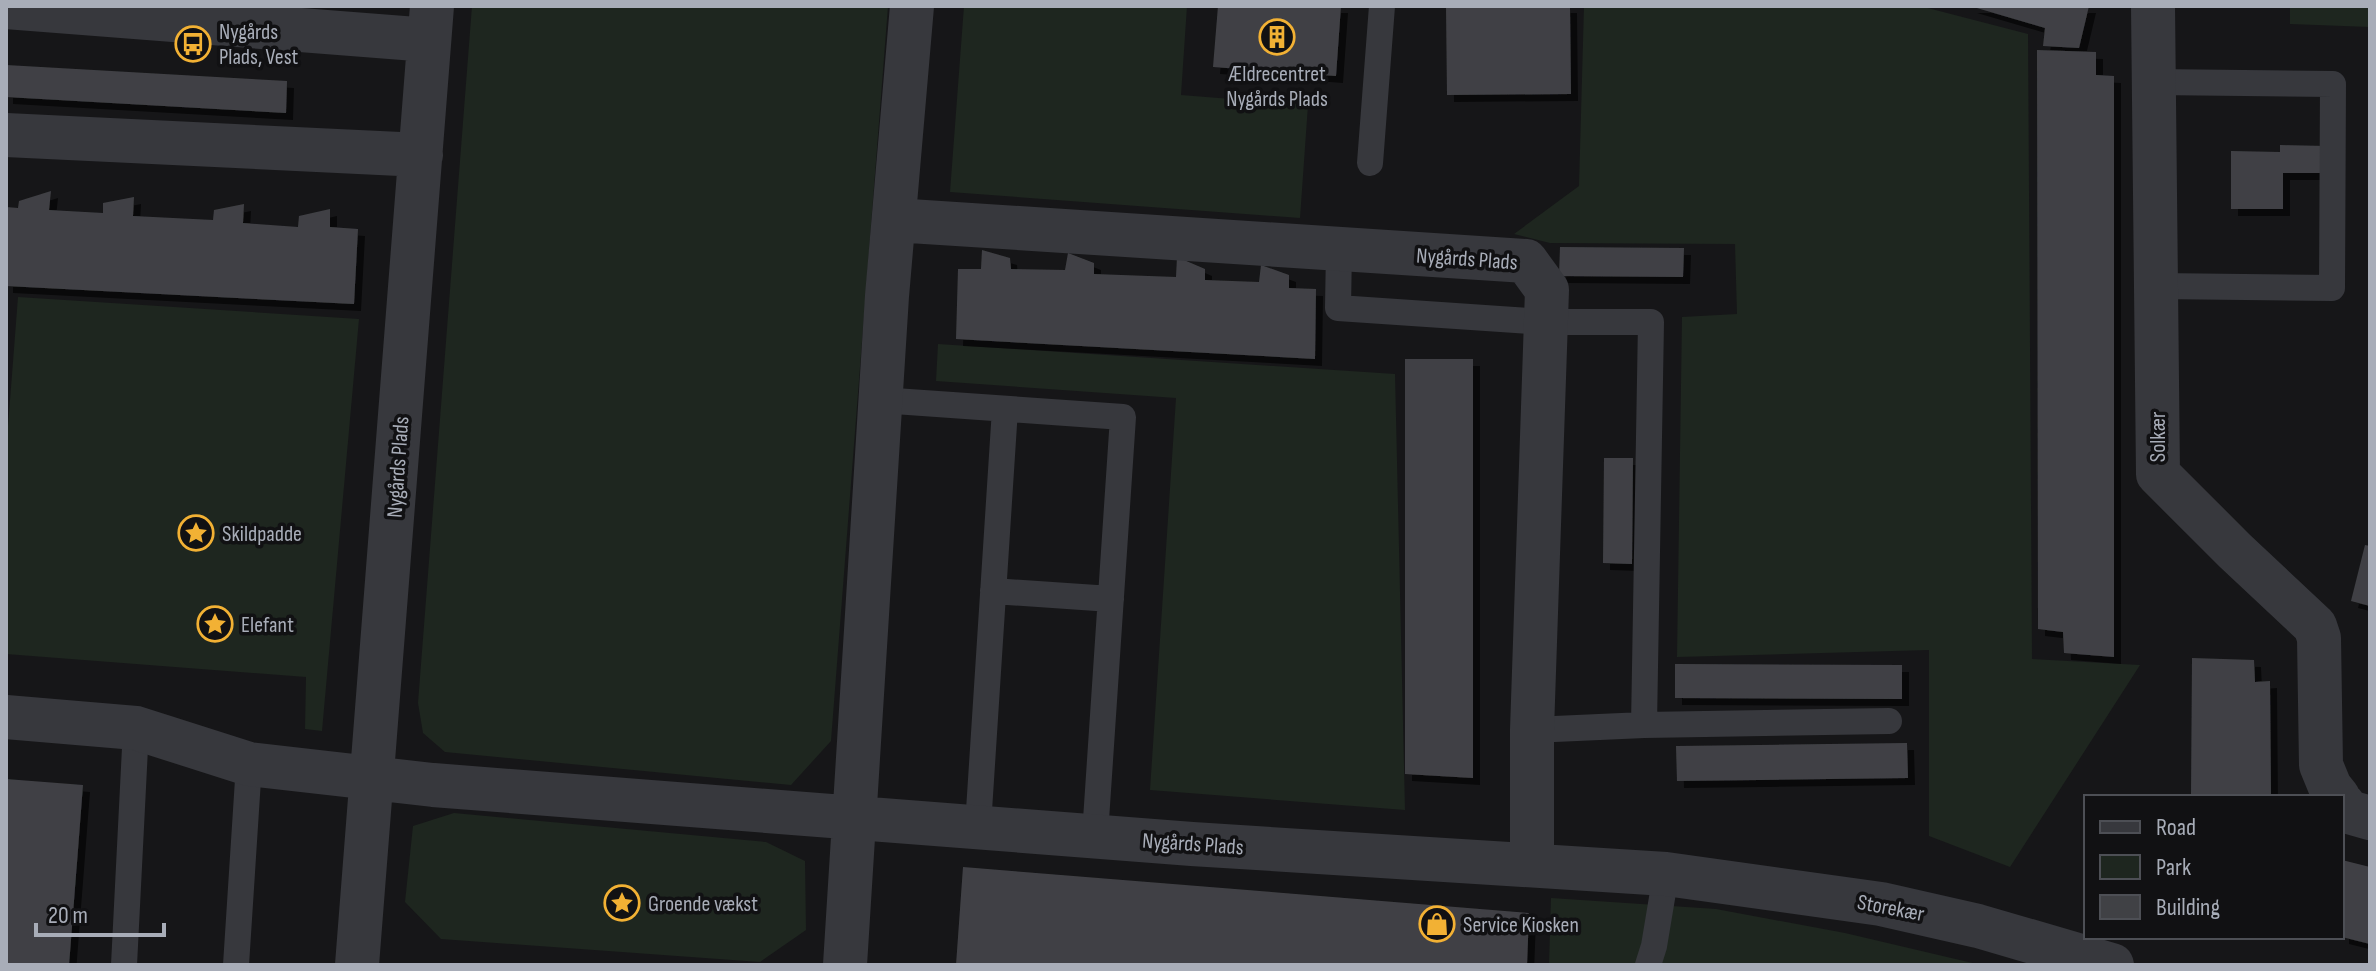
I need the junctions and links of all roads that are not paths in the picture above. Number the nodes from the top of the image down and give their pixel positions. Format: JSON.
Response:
{"nodes":[{"id":1,"x":912,"y":6,"type":"edge"},
{"id":2,"x":1382,"y":6,"type":"edge"},
{"id":3,"x":2153,"y":6,"type":"edge"},
{"id":4,"x":6,"y":7,"type":"edge"},
{"id":5,"x":430,"y":23,"type":"edge"},
{"id":6,"x":2154,"y":82,"type":"junction"},
{"id":7,"x":6,"y":135,"type":"edge"},
{"id":8,"x":421,"y":155,"type":"junction"},
{"id":9,"x":1370,"y":163,"type":"dead end"},
{"id":10,"x":894,"y":220,"type":"junction"},
{"id":11,"x":1339,"y":249,"type":"junction"},
{"id":12,"x":2157,"y":286,"type":"junction"},
{"id":13,"x":1545,"y":322,"type":"junction"},
{"id":14,"x":880,"y":400,"type":"junction"},
{"id":15,"x":1005,"y":409,"type":"junction"},
{"id":16,"x":993,"y":591,"type":"junction"},
{"id":17,"x":1111,"y":599,"type":"junction"},
{"id":18,"x":6,"y":717,"type":"edge"},
{"id":19,"x":1889,"y":721,"type":"dead end"},
{"id":20,"x":1644,"y":725,"type":"junction"},
{"id":21,"x":136,"y":728,"type":"junction"},
{"id":22,"x":1532,"y":730,"type":"junction"},
{"id":23,"x":249,"y":764,"type":"junction"},
{"id":24,"x":373,"y":779,"type":"junction"},
{"id":25,"x":2336,"y":795,"type":"edge"},
{"id":26,"x":2344,"y":806,"type":"edge"},
{"id":27,"x":854,"y":817,"type":"junction"},
{"id":28,"x":2370,"y":818,"type":"edge"},
{"id":29,"x":978,"y":826,"type":"junction"},
{"id":30,"x":1095,"y":835,"type":"junction"},
{"id":31,"x":1532,"y":865,"type":"junction"},
{"id":32,"x":1666,"y":874,"type":"junction"},
{"id":33,"x":124,"y":965,"type":"edge"},
{"id":34,"x":236,"y":965,"type":"edge"},
{"id":35,"x":357,"y":965,"type":"edge"},
{"id":36,"x":845,"y":965,"type":"edge"},
{"id":37,"x":1648,"y":965,"type":"edge"},
{"id":38,"x":2112,"y":965,"type":"edge"}],
"edges":[{"from":1,"to":10,"type":"street"},
{"from":2,"to":9,"type":"lane"},
{"from":3,"to":6,"type":"street","name":"Solkær"},
{"from":4,"to":5,"type":"street","name":"Nygårds Plads"},
{"from":5,"to":8,"type":"street","name":"Nygårds Plads"},
{"from":6,"to":12,"type":"street","name":"Solkær"},
{"from":6,"to":12,"type":"lane"},
{"from":7,"to":8,"type":"street"},
{"from":8,"to":24,"type":"street","name":"Nygårds Plads"},
{"from":10,"to":11,"type":"street","name":"Nygårds Plads"},
{"from":10,"to":14,"type":"street"},
{"from":11,"to":13,"type":"street","name":"Nygårds Plads"},
{"from":11,"to":13,"type":"lane"},
{"from":12,"to":25,"type":"street","name":"Solkær"},
{"from":13,"to":20,"type":"lane"},
{"from":13,"to":22,"type":"street","name":"Nygårds Plads"},
{"from":14,"to":15,"type":"lane"},
{"from":14,"to":27,"type":"street"},
{"from":15,"to":16,"type":"lane"},
{"from":15,"to":17,"type":"lane"},
{"from":16,"to":17,"type":"lane"},
{"from":16,"to":29,"type":"lane"},
{"from":17,"to":30,"type":"lane"},
{"from":18,"to":21,"type":"street","name":"Nygårds Plads"},
{"from":19,"to":20,"type":"lane"},
{"from":20,"to":22,"type":"lane"},
{"from":21,"to":23,"type":"street","name":"Nygårds Plads"},
{"from":21,"to":33,"type":"lane"},
{"from":22,"to":31,"type":"street","name":"Nygårds Plads"},
{"from":23,"to":24,"type":"street","name":"Nygårds Plads"},
{"from":23,"to":34,"type":"lane"},
{"from":24,"to":27,"type":"street","name":"Nygårds Plads"},
{"from":24,"to":35,"type":"street","name":"Nygårds Plads"},
{"from":26,"to":28,"type":"street"},
{"from":27,"to":29,"type":"street","name":"Nygårds Plads"},
{"from":27,"to":36,"type":"street"},
{"from":29,"to":30,"type":"street","name":"Nygårds Plads"},
{"from":30,"to":31,"type":"street","name":"Nygårds Plads"},
{"from":31,"to":32,"type":"street","name":"Nygårds Plads"},
{"from":32,"to":37,"type":"lane"},
{"from":32,"to":38,"type":"street","name":"Storekær"}]}
